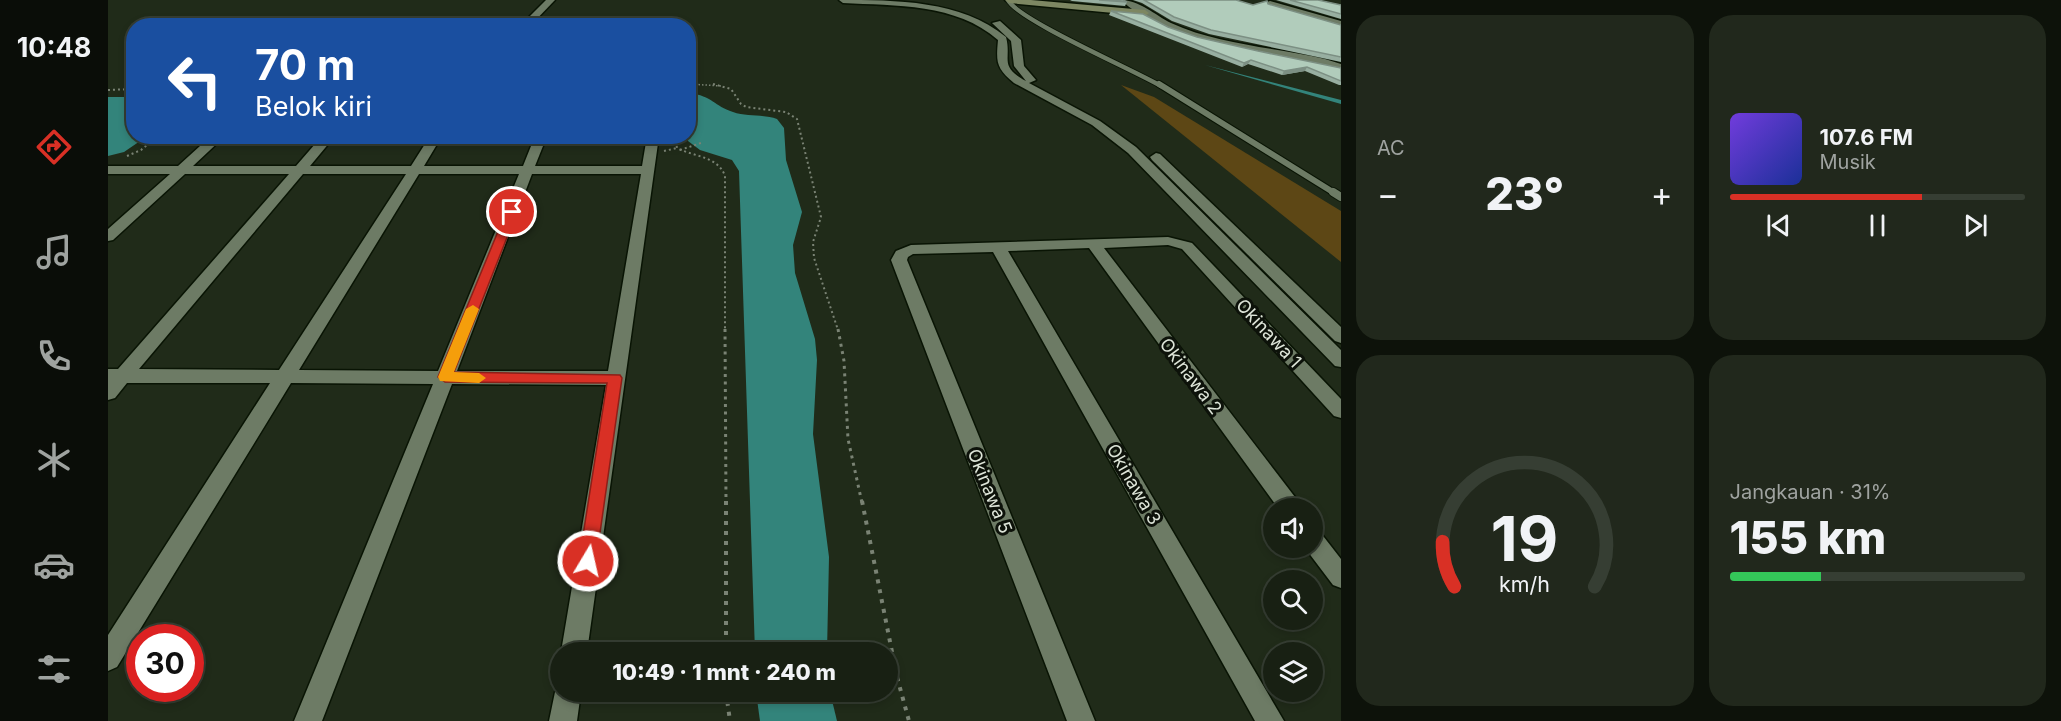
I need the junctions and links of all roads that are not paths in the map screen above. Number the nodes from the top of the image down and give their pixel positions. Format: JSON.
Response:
{"nodes":[{"id":1,"x":551,"y":0,"type":"edge"},
{"id":2,"x":843,"y":0,"type":"edge"},
{"id":3,"x":900,"y":0,"type":"edge"},
{"id":4,"x":1008,"y":0,"type":"edge"},
{"id":5,"x":1143,"y":0,"type":"edge"},
{"id":6,"x":1128,"y":2,"type":"edge"},
{"id":7,"x":1270,"y":4,"type":"edge"},
{"id":8,"x":1145,"y":13,"type":"junction"},
{"id":9,"x":532,"y":18,"type":"edge"},
{"id":10,"x":1341,"y":24,"type":"edge"},
{"id":11,"x":1331,"y":54,"type":"edge"},
{"id":12,"x":1310,"y":58,"type":"junction"},
{"id":13,"x":1341,"y":67,"type":"edge"},
{"id":14,"x":210,"y":144,"type":"edge"},
{"id":15,"x":322,"y":144,"type":"edge"},
{"id":16,"x":431,"y":144,"type":"edge"},
{"id":17,"x":539,"y":144,"type":"edge"},
{"id":18,"x":652,"y":144,"type":"edge"},
{"id":19,"x":108,"y":170,"type":"edge"},
{"id":20,"x":182,"y":170,"type":"junction"},
{"id":21,"x":301,"y":170,"type":"junction"},
{"id":22,"x":415,"y":170,"type":"junction"},
{"id":23,"x":528,"y":170,"type":"junction"},
{"id":24,"x":648,"y":170,"type":"junction"},
{"id":25,"x":1341,"y":197,"type":"edge"},
{"id":26,"x":108,"y":237,"type":"edge"},
{"id":27,"x":1093,"y":244,"type":"junction"},
{"id":28,"x":998,"y":247,"type":"junction"},
{"id":29,"x":1341,"y":337,"type":"edge"},
{"id":30,"x":1341,"y":361,"type":"edge"},
{"id":31,"x":115,"y":376,"type":"edge"},
{"id":32,"x":285,"y":377,"type":"junction"},
{"id":33,"x":445,"y":377,"type":"junction"},
{"id":34,"x":615,"y":378,"type":"junction"},
{"id":35,"x":108,"y":393,"type":"edge"},
{"id":36,"x":1341,"y":411,"type":"edge"},
{"id":37,"x":1283,"y":498,"type":"edge"},
{"id":38,"x":1323,"y":553,"type":"edge"},
{"id":39,"x":1341,"y":577,"type":"edge"},
{"id":40,"x":575,"y":642,"type":"edge"},
{"id":41,"x":108,"y":658,"type":"edge"},
{"id":42,"x":566,"y":702,"type":"edge"},
{"id":43,"x":308,"y":721,"type":"edge"},
{"id":44,"x":563,"y":721,"type":"edge"},
{"id":45,"x":1081,"y":721,"type":"edge"},
{"id":46,"x":1270,"y":721,"type":"edge"}],
"edges":[{"from":1,"to":9,"type":"street"},
{"from":2,"to":30,"type":"street"},
{"from":3,"to":29,"type":"street"},
{"from":4,"to":8,"type":"street"},
{"from":4,"to":25,"type":"lane"},
{"from":5,"to":6,"type":"street"},
{"from":6,"to":8,"type":"street"},
{"from":7,"to":10,"type":"street"},
{"from":8,"to":12,"type":"street"},
{"from":11,"to":12,"type":"street"},
{"from":12,"to":13,"type":"street"},
{"from":14,"to":20,"type":"street"},
{"from":15,"to":21,"type":"street"},
{"from":16,"to":22,"type":"street"},
{"from":17,"to":23,"type":"street"},
{"from":18,"to":24,"type":"street"},
{"from":19,"to":20,"type":"street"},
{"from":20,"to":21,"type":"street"},
{"from":20,"to":26,"type":"street"},
{"from":21,"to":22,"type":"street"},
{"from":21,"to":31,"type":"street"},
{"from":22,"to":23,"type":"street"},
{"from":22,"to":32,"type":"street"},
{"from":23,"to":24,"type":"street"},
{"from":23,"to":33,"type":"street"},
{"from":24,"to":34,"type":"street"},
{"from":27,"to":28,"type":"street"},
{"from":27,"to":36,"type":"street","name":"Okinawa 1"},
{"from":27,"to":37,"type":"street","name":"Okinawa 2"},
{"from":28,"to":45,"type":"street","name":"Okinawa 5"},
{"from":28,"to":46,"type":"street","name":"Okinawa 3"},
{"from":31,"to":32,"type":"street"},
{"from":31,"to":35,"type":"street"},
{"from":32,"to":33,"type":"street"},
{"from":32,"to":41,"type":"street"},
{"from":33,"to":34,"type":"street"},
{"from":33,"to":43,"type":"street"},
{"from":34,"to":40,"type":"street"},
{"from":38,"to":39,"type":"street"},
{"from":42,"to":44,"type":"street"}]}
